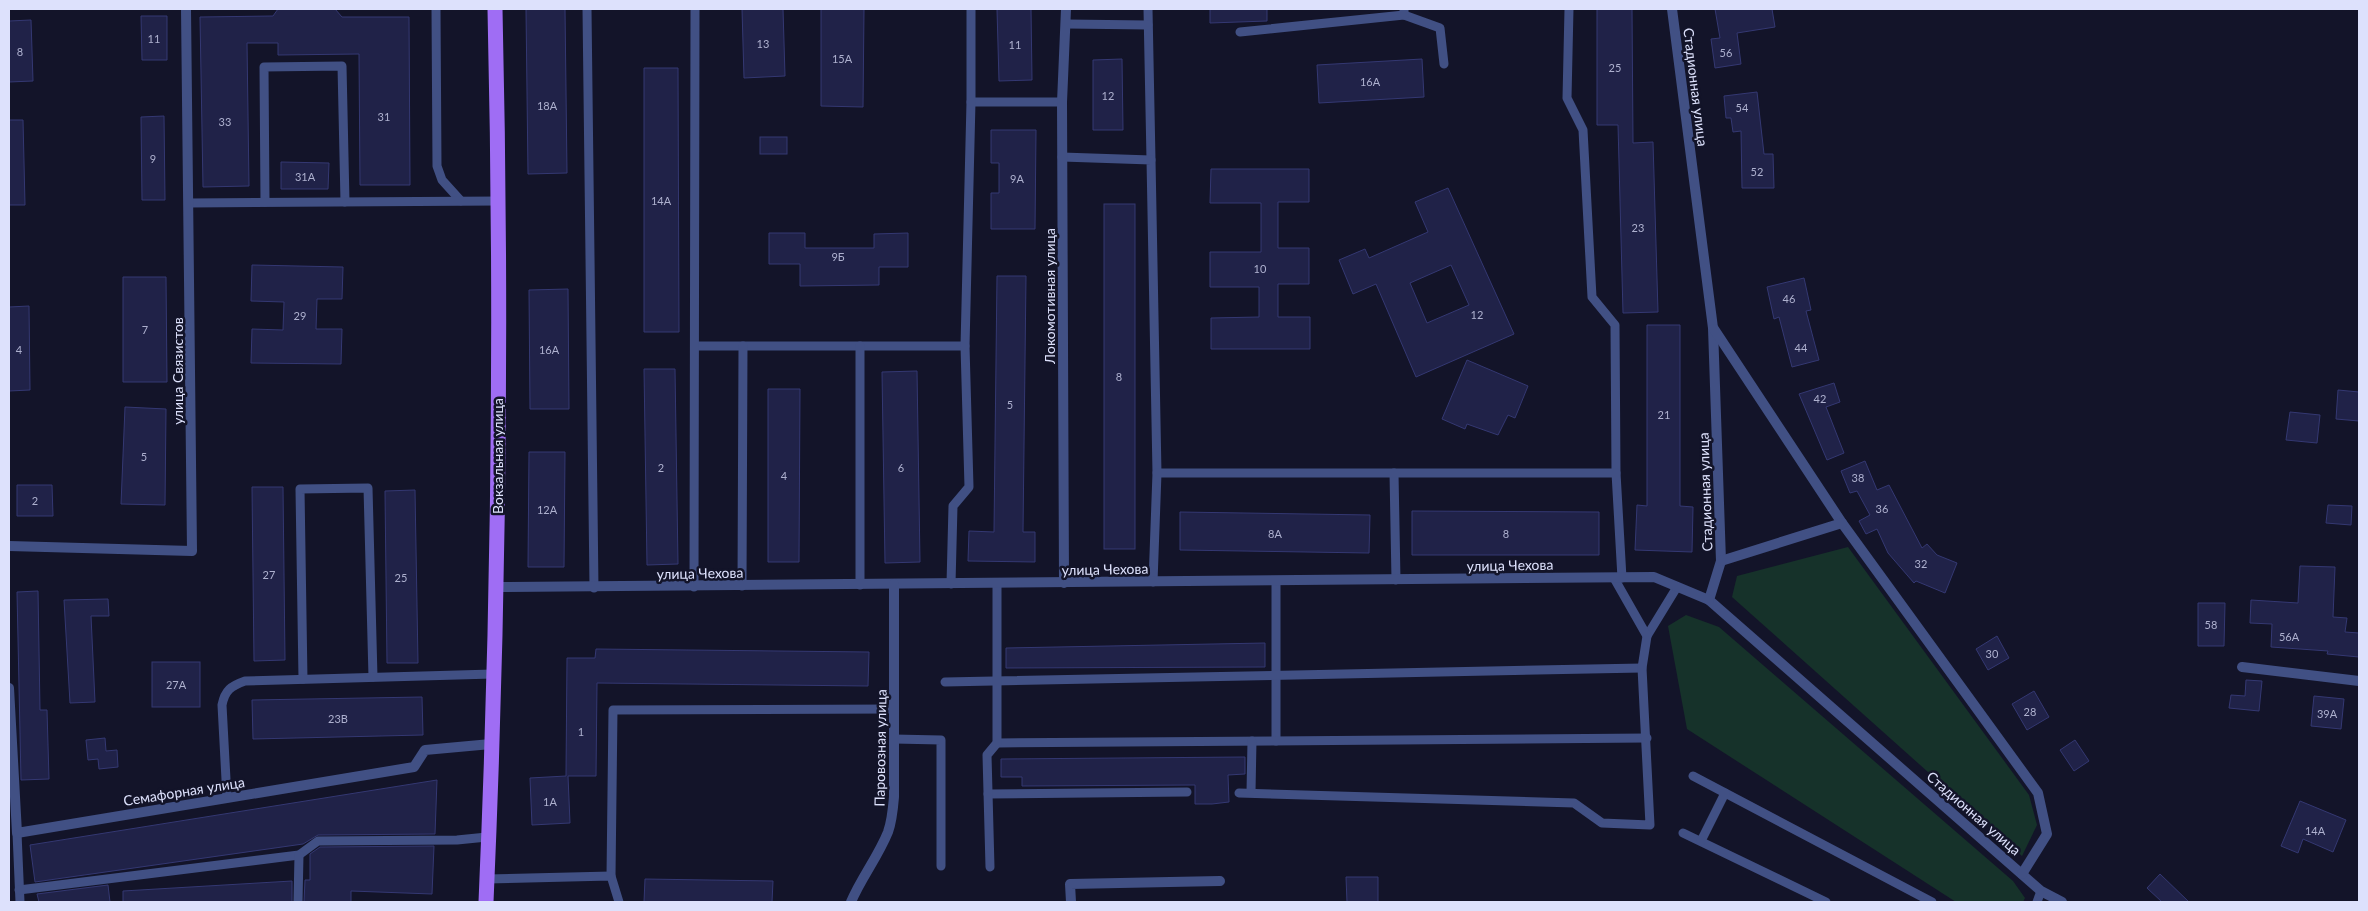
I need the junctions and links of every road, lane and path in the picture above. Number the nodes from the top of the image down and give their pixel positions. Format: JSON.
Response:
{"nodes":[{"id":1,"x":186,"y":9,"type":"edge"},
{"id":2,"x":436,"y":9,"type":"edge"},
{"id":3,"x":495,"y":9,"type":"edge"},
{"id":4,"x":587,"y":9,"type":"edge"},
{"id":5,"x":696,"y":9,"type":"edge"},
{"id":6,"x":971,"y":9,"type":"edge"},
{"id":7,"x":1066,"y":9,"type":"edge"},
{"id":8,"x":1148,"y":9,"type":"edge"},
{"id":9,"x":1569,"y":9,"type":"edge"},
{"id":10,"x":1672,"y":9,"type":"edge"},
{"id":11,"x":1404,"y":12,"type":"edge"},
{"id":12,"x":1067,"y":24,"type":"junction"},
{"id":13,"x":1148,"y":25,"type":"junction"},
{"id":14,"x":1240,"y":32,"type":"dead end"},
{"id":15,"x":1444,"y":64,"type":"dead end"},
{"id":16,"x":971,"y":102,"type":"junction"},
{"id":17,"x":1062,"y":102,"type":"junction"},
{"id":18,"x":1062,"y":157,"type":"junction"},
{"id":19,"x":1151,"y":160,"type":"junction"},
{"id":20,"x":461,"y":201,"type":"junction"},
{"id":21,"x":499,"y":201,"type":"junction"},
{"id":22,"x":265,"y":202,"type":"junction"},
{"id":23,"x":345,"y":202,"type":"junction"},
{"id":24,"x":189,"y":203,"type":"junction"},
{"id":25,"x":1713,"y":328,"type":"junction"},
{"id":26,"x":695,"y":346,"type":"junction"},
{"id":27,"x":743,"y":346,"type":"junction"},
{"id":28,"x":860,"y":346,"type":"junction"},
{"id":29,"x":965,"y":346,"type":"junction"},
{"id":30,"x":1157,"y":473,"type":"junction"},
{"id":31,"x":1394,"y":473,"type":"junction"},
{"id":32,"x":1616,"y":473,"type":"junction"},
{"id":33,"x":1842,"y":523,"type":"junction"},
{"id":34,"x":9,"y":546,"type":"edge"},
{"id":35,"x":1721,"y":561,"type":"junction"},
{"id":36,"x":1618,"y":578,"type":"junction"},
{"id":37,"x":1396,"y":580,"type":"junction"},
{"id":38,"x":1276,"y":581,"type":"junction"},
{"id":39,"x":1153,"y":582,"type":"junction"},
{"id":40,"x":1064,"y":583,"type":"junction"},
{"id":41,"x":894,"y":584,"type":"junction"},
{"id":42,"x":951,"y":584,"type":"junction"},
{"id":43,"x":997,"y":584,"type":"junction"},
{"id":44,"x":860,"y":585,"type":"junction"},
{"id":45,"x":742,"y":586,"type":"junction"},
{"id":46,"x":1677,"y":586,"type":"junction"},
{"id":47,"x":496,"y":587,"type":"junction"},
{"id":48,"x":694,"y":587,"type":"junction"},
{"id":49,"x":594,"y":588,"type":"junction"},
{"id":50,"x":1709,"y":600,"type":"junction"},
{"id":51,"x":1647,"y":636,"type":"junction"},
{"id":52,"x":2242,"y":667,"type":"dead end"},
{"id":53,"x":1642,"y":668,"type":"junction"},
{"id":54,"x":493,"y":674,"type":"junction"},
{"id":55,"x":1276,"y":675,"type":"junction"},
{"id":56,"x":372,"y":677,"type":"junction"},
{"id":57,"x":304,"y":679,"type":"junction"},
{"id":58,"x":997,"y":681,"type":"junction"},
{"id":59,"x":2359,"y":681,"type":"edge"},
{"id":60,"x":945,"y":682,"type":"dead end"},
{"id":61,"x":9,"y":688,"type":"edge"},
{"id":62,"x":894,"y":709,"type":"junction"},
{"id":63,"x":1647,"y":738,"type":"junction"},
{"id":64,"x":894,"y":739,"type":"junction"},
{"id":65,"x":1252,"y":741,"type":"junction"},
{"id":66,"x":1276,"y":741,"type":"junction"},
{"id":67,"x":997,"y":743,"type":"junction"},
{"id":68,"x":491,"y":744,"type":"junction"},
{"id":69,"x":1693,"y":776,"type":"dead end"},
{"id":70,"x":1188,"y":792,"type":"dead end"},
{"id":71,"x":1251,"y":792,"type":"junction"},
{"id":72,"x":1238,"y":793,"type":"dead end"},
{"id":73,"x":1725,"y":793,"type":"junction"},
{"id":74,"x":988,"y":794,"type":"junction"},
{"id":75,"x":227,"y":798,"type":"junction"},
{"id":76,"x":16,"y":832,"type":"junction"},
{"id":77,"x":1683,"y":832,"type":"dead end"},
{"id":78,"x":487,"y":837,"type":"junction"},
{"id":79,"x":1701,"y":841,"type":"junction"},
{"id":80,"x":299,"y":855,"type":"junction"},
{"id":81,"x":941,"y":866,"type":"dead end"},
{"id":82,"x":990,"y":867,"type":"dead end"},
{"id":83,"x":14,"y":870,"type":"edge"},
{"id":84,"x":2022,"y":874,"type":"junction"},
{"id":85,"x":611,"y":876,"type":"junction"},
{"id":86,"x":487,"y":879,"type":"junction"},
{"id":87,"x":1220,"y":881,"type":"dead end"},
{"id":88,"x":19,"y":890,"type":"junction"},
{"id":89,"x":2041,"y":891,"type":"junction"},
{"id":90,"x":1913,"y":898,"type":"edge"},
{"id":91,"x":20,"y":902,"type":"edge"},
{"id":92,"x":298,"y":902,"type":"edge"},
{"id":93,"x":486,"y":902,"type":"edge"},
{"id":94,"x":619,"y":902,"type":"edge"},
{"id":95,"x":851,"y":902,"type":"edge"},
{"id":96,"x":1071,"y":902,"type":"edge"},
{"id":97,"x":1826,"y":902,"type":"edge"},
{"id":98,"x":1932,"y":902,"type":"edge"},
{"id":99,"x":2037,"y":902,"type":"edge"},
{"id":100,"x":2062,"y":902,"type":"edge"}],
"edges":[{"from":1,"to":24,"type":"street","name":"улица Связистов"},
{"from":2,"to":20,"type":"lane"},
{"from":3,"to":21,"type":"main road","name":"Вокзальная улица"},
{"from":4,"to":49,"type":"lane"},
{"from":5,"to":26,"type":"lane"},
{"from":6,"to":16,"type":"lane"},
{"from":7,"to":12,"type":"street","name":"Локомотивная улица"},
{"from":8,"to":13,"type":"lane"},
{"from":9,"to":32,"type":"lane"},
{"from":10,"to":25,"type":"street","name":"Стадионная улица"},
{"from":11,"to":14,"type":"lane"},
{"from":11,"to":15,"type":"lane"},
{"from":12,"to":13,"type":"lane"},
{"from":12,"to":17,"type":"street","name":"Локомотивная улица"},
{"from":13,"to":19,"type":"lane"},
{"from":16,"to":17,"type":"lane"},
{"from":16,"to":29,"type":"lane"},
{"from":17,"to":18,"type":"street","name":"Локомотивная улица"},
{"from":18,"to":19,"type":"lane"},
{"from":18,"to":40,"type":"street","name":"Локомотивная улица"},
{"from":19,"to":30,"type":"lane"},
{"from":20,"to":21,"type":"lane"},
{"from":20,"to":23,"type":"lane"},
{"from":21,"to":47,"type":"main road","name":"Вокзальная улица"},
{"from":22,"to":23,"type":"lane"},
{"from":22,"to":23,"type":"lane"},
{"from":22,"to":24,"type":"lane"},
{"from":24,"to":34,"type":"street","name":"улица Связистов"},
{"from":25,"to":33,"type":"street"},
{"from":25,"to":35,"type":"street","name":"Стадионная улица"},
{"from":26,"to":27,"type":"lane"},
{"from":26,"to":48,"type":"lane"},
{"from":27,"to":28,"type":"lane"},
{"from":27,"to":45,"type":"lane"},
{"from":28,"to":29,"type":"lane"},
{"from":28,"to":44,"type":"lane"},
{"from":29,"to":42,"type":"lane"},
{"from":30,"to":31,"type":"lane"},
{"from":30,"to":39,"type":"lane"},
{"from":31,"to":32,"type":"lane"},
{"from":31,"to":37,"type":"lane"},
{"from":32,"to":36,"type":"lane"},
{"from":33,"to":35,"type":"street"},
{"from":33,"to":84,"type":"street"},
{"from":35,"to":50,"type":"street","name":"Стадионная улица"},
{"from":36,"to":37,"type":"street","name":"улица Чехова"},
{"from":36,"to":46,"type":"street","name":"улица Чехова"},
{"from":36,"to":51,"type":"lane"},
{"from":37,"to":38,"type":"street","name":"улица Чехова"},
{"from":38,"to":39,"type":"street","name":"улица Чехова"},
{"from":38,"to":55,"type":"lane"},
{"from":39,"to":40,"type":"street","name":"улица Чехова"},
{"from":40,"to":43,"type":"street","name":"улица Чехова"},
{"from":41,"to":42,"type":"street","name":"улица Чехова"},
{"from":41,"to":44,"type":"street","name":"улица Чехова"},
{"from":41,"to":62,"type":"street","name":"Паровозная улица"},
{"from":42,"to":43,"type":"street","name":"улица Чехова"},
{"from":43,"to":58,"type":"lane"},
{"from":44,"to":45,"type":"street","name":"улица Чехова"},
{"from":45,"to":48,"type":"street","name":"улица Чехова"},
{"from":46,"to":50,"type":"street","name":"улица Чехова"},
{"from":46,"to":51,"type":"lane"},
{"from":47,"to":49,"type":"street","name":"улица Чехова"},
{"from":47,"to":54,"type":"main road","name":"Вокзальная улица"},
{"from":48,"to":49,"type":"street","name":"улица Чехова"},
{"from":50,"to":84,"type":"street","name":"Стадионная улица"},
{"from":51,"to":53,"type":"lane"},
{"from":52,"to":59,"type":"street"},
{"from":53,"to":55,"type":"lane"},
{"from":53,"to":63,"type":"lane"},
{"from":54,"to":56,"type":"lane"},
{"from":54,"to":68,"type":"main road","name":"Вокзальная улица"},
{"from":55,"to":58,"type":"lane"},
{"from":55,"to":66,"type":"lane"},
{"from":56,"to":57,"type":"lane"},
{"from":56,"to":57,"type":"lane"},
{"from":57,"to":75,"type":"lane"},
{"from":58,"to":60,"type":"lane"},
{"from":58,"to":67,"type":"lane"},
{"from":61,"to":76,"type":"street"},
{"from":62,"to":64,"type":"street","name":"Паровозная улица"},
{"from":62,"to":85,"type":"lane"},
{"from":63,"to":66,"type":"lane"},
{"from":63,"to":71,"type":"lane"},
{"from":64,"to":81,"type":"lane"},
{"from":64,"to":95,"type":"street","name":"Паровозная улица"},
{"from":65,"to":66,"type":"lane"},
{"from":65,"to":67,"type":"lane"},
{"from":65,"to":71,"type":"lane"},
{"from":67,"to":74,"type":"lane"},
{"from":68,"to":75,"type":"street","name":"Семафорная улица"},
{"from":68,"to":78,"type":"main road","name":"Вокзальная улица"},
{"from":69,"to":73,"type":"lane"},
{"from":70,"to":74,"type":"lane"},
{"from":71,"to":72,"type":"lane"},
{"from":73,"to":79,"type":"lane"},
{"from":73,"to":90,"type":"lane"},
{"from":74,"to":82,"type":"lane"},
{"from":75,"to":76,"type":"street","name":"Семафорная улица"},
{"from":76,"to":83,"type":"lane"},
{"from":77,"to":79,"type":"lane"},
{"from":78,"to":80,"type":"lane"},
{"from":78,"to":86,"type":"main road","name":"Вокзальная улица"},
{"from":79,"to":97,"type":"lane"},
{"from":80,"to":88,"type":"lane"},
{"from":80,"to":92,"type":"lane"},
{"from":83,"to":88,"type":"lane"},
{"from":84,"to":89,"type":"street","name":"Стадионная улица"},
{"from":85,"to":86,"type":"lane"},
{"from":85,"to":94,"type":"lane"},
{"from":86,"to":93,"type":"main road","name":"Вокзальная улица"},
{"from":87,"to":96,"type":"street"},
{"from":88,"to":91,"type":"lane"},
{"from":89,"to":99,"type":"lane"},
{"from":89,"to":100,"type":"street","name":"Стадионная улица"},
{"from":90,"to":98,"type":"lane"}]}
